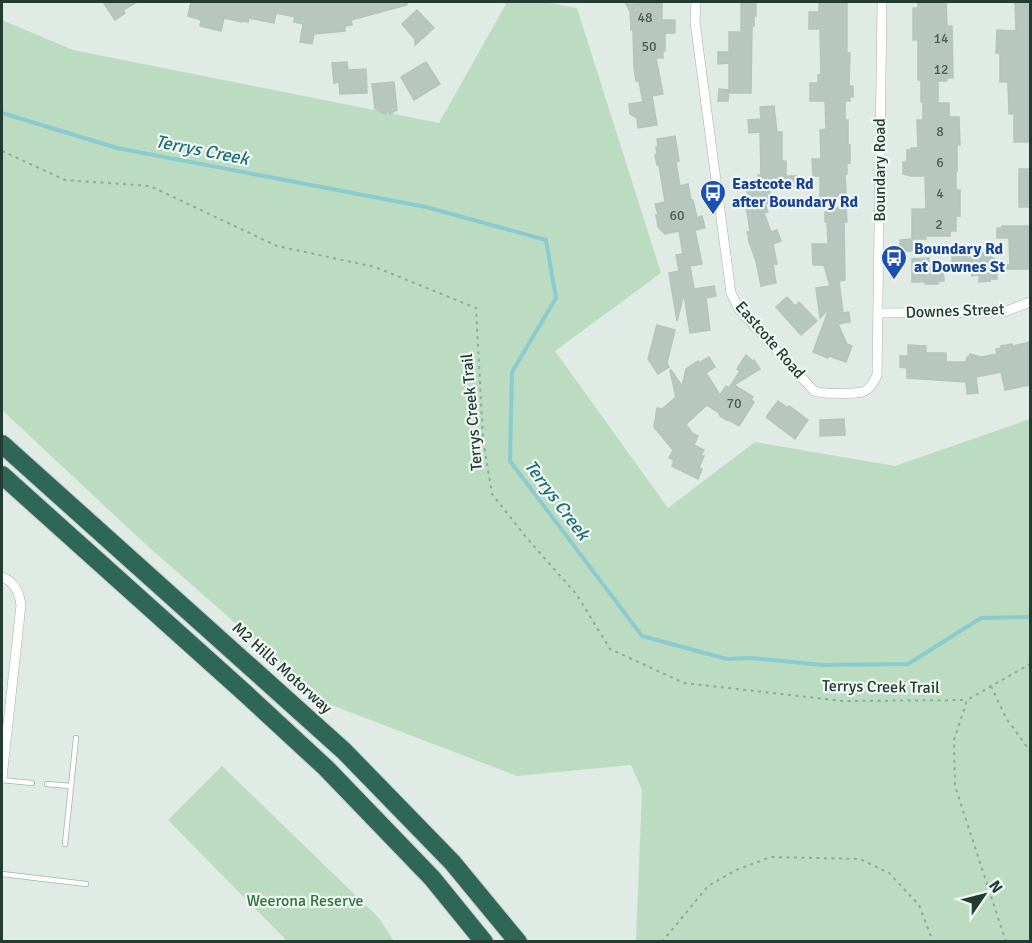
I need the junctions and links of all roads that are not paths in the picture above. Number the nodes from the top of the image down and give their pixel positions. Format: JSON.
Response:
{"nodes":[{"id":1,"x":696,"y":2,"type":"edge"},
{"id":2,"x":882,"y":2,"type":"edge"},
{"id":3,"x":1030,"y":302,"type":"edge"},
{"id":4,"x":879,"y":313,"type":"junction"},
{"id":5,"x":878,"y":375,"type":"joint"},
{"id":6,"x":2,"y":444,"type":"edge"},
{"id":7,"x":2,"y":475,"type":"edge"},
{"id":8,"x":2,"y":577,"type":"edge"},
{"id":9,"x":76,"y":738,"type":"dead end"},
{"id":10,"x":2,"y":779,"type":"edge"},
{"id":11,"x":33,"y":783,"type":"dead end"},
{"id":12,"x":47,"y":784,"type":"dead end"},
{"id":13,"x":71,"y":786,"type":"junction"},
{"id":14,"x":65,"y":844,"type":"dead end"},
{"id":15,"x":2,"y":874,"type":"edge"},
{"id":16,"x":86,"y":884,"type":"dead end"},
{"id":17,"x":484,"y":942,"type":"edge"},
{"id":18,"x":518,"y":942,"type":"edge"}],
"edges":[{"from":1,"to":5,"type":"street","name":"Eastcote Road"},
{"from":2,"to":4,"type":"street","name":"Boundary Road"},
{"from":3,"to":4,"type":"street","name":"Downes Street"},
{"from":4,"to":5,"type":"street","name":"Boundary Road"},
{"from":6,"to":18,"type":"highway","name":"M2 Hills Motorway"},
{"from":7,"to":17,"type":"highway"},
{"from":8,"to":10,"type":"street"},
{"from":9,"to":13,"type":"lane"},
{"from":10,"to":11,"type":"lane"},
{"from":12,"to":13,"type":"lane"},
{"from":13,"to":14,"type":"lane"},
{"from":15,"to":16,"type":"lane"}]}
